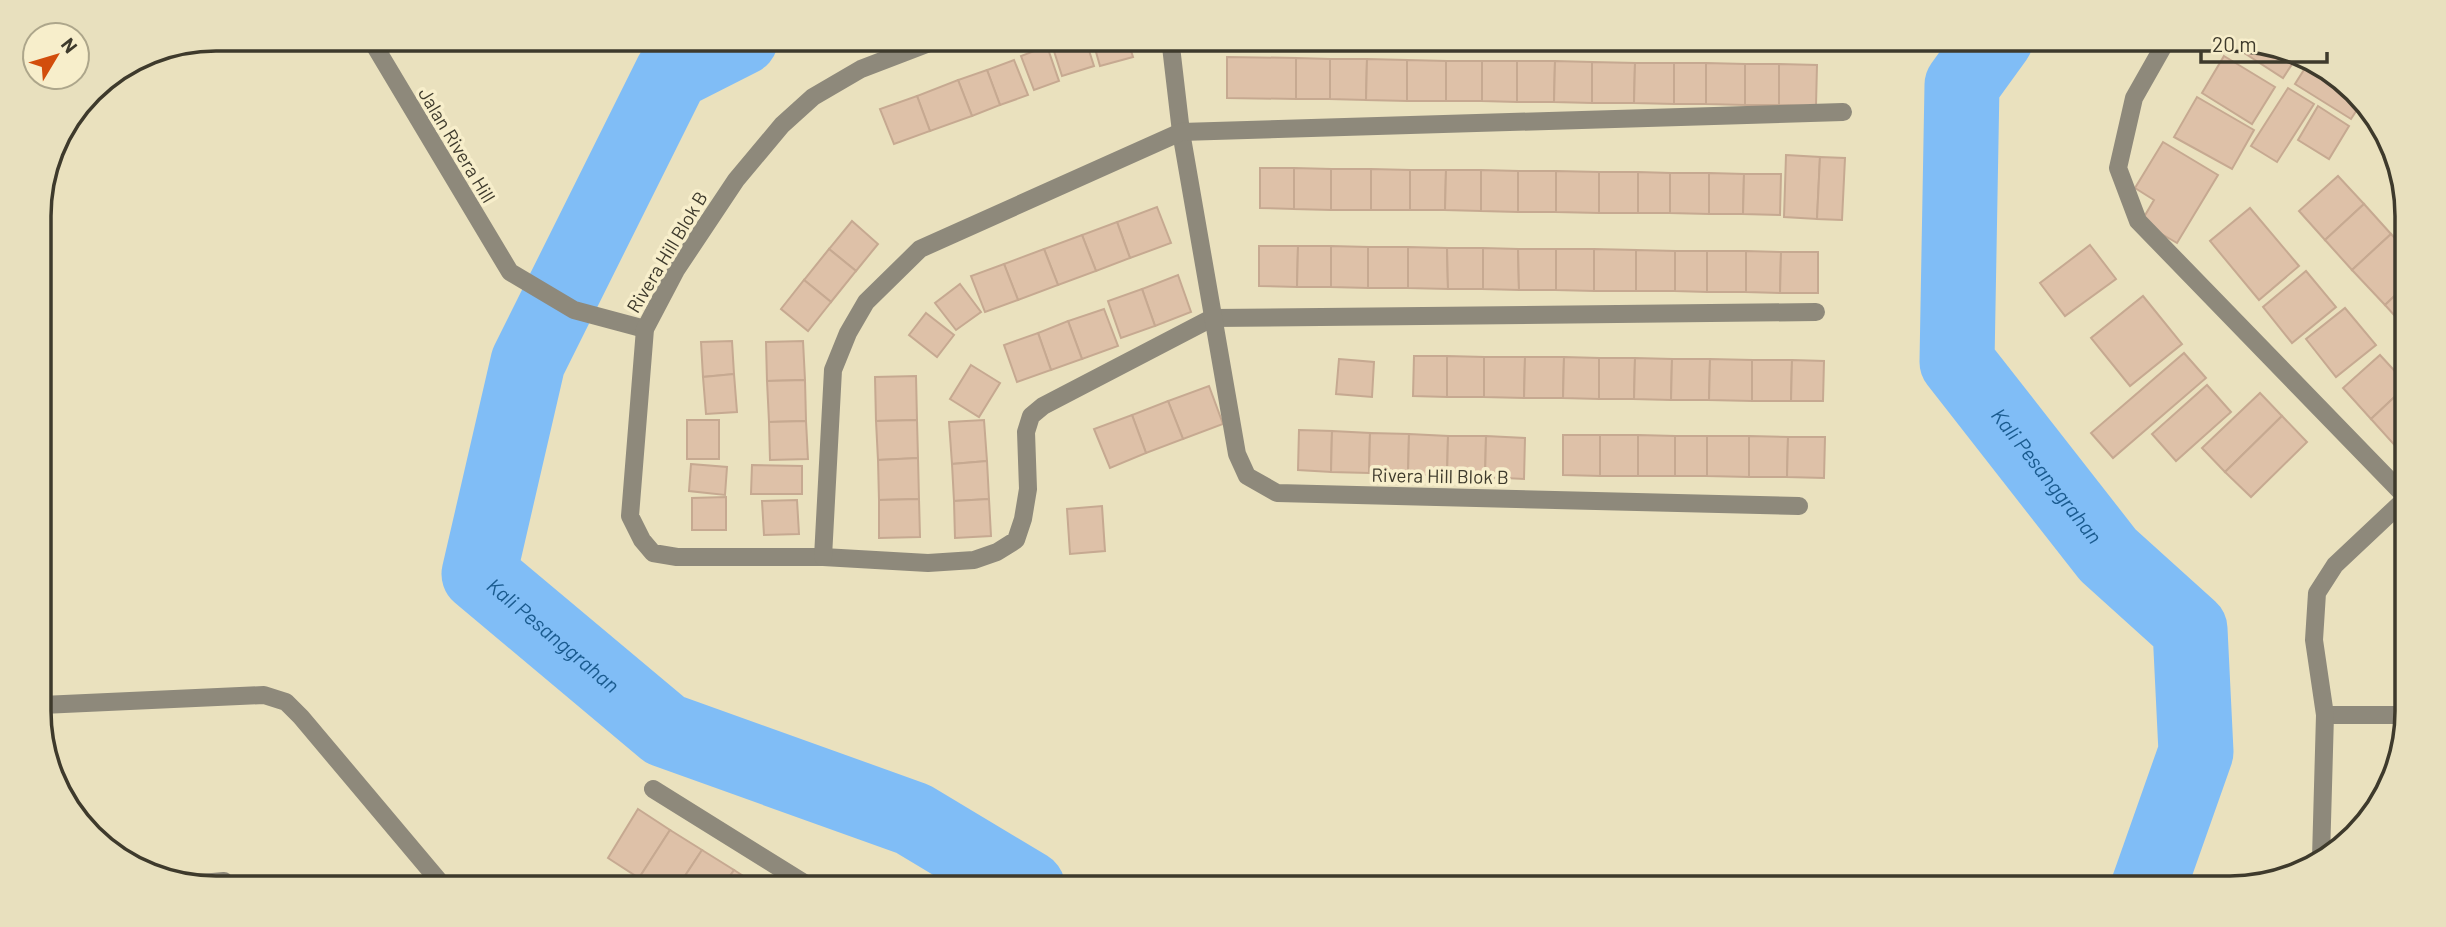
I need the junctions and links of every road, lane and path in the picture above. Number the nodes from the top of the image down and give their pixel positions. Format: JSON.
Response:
{"nodes":[{"id":1,"x":378,"y":51,"type":"edge"},
{"id":2,"x":908,"y":51,"type":"edge"},
{"id":3,"x":1172,"y":51,"type":"edge"},
{"id":4,"x":2161,"y":51,"type":"edge"},
{"id":5,"x":1843,"y":112,"type":"dead end"},
{"id":6,"x":1181,"y":132,"type":"junction"},
{"id":7,"x":1816,"y":312,"type":"dead end"},
{"id":8,"x":1212,"y":318,"type":"junction"},
{"id":9,"x":645,"y":329,"type":"junction"},
{"id":10,"x":2395,"y":486,"type":"edge"},
{"id":11,"x":1799,"y":506,"type":"dead end"},
{"id":12,"x":2395,"y":509,"type":"edge"},
{"id":13,"x":823,"y":557,"type":"junction"},
{"id":14,"x":51,"y":705,"type":"edge"},
{"id":15,"x":2325,"y":715,"type":"junction"},
{"id":16,"x":2395,"y":715,"type":"edge"},
{"id":17,"x":653,"y":789,"type":"dead end"},
{"id":18,"x":2321,"y":848,"type":"edge"},
{"id":19,"x":435,"y":876,"type":"edge"},
{"id":20,"x":793,"y":876,"type":"edge"}],
"edges":[{"from":1,"to":9,"type":"street","name":"Jalan Rivera Hill"},
{"from":2,"to":9,"type":"street","name":"Rivera Hill Blok B"},
{"from":3,"to":6,"type":"street","name":"Rivera Hill Blok B"},
{"from":4,"to":10,"type":"street"},
{"from":5,"to":6,"type":"street"},
{"from":6,"to":8,"type":"street","name":"Rivera Hill Blok B"},
{"from":6,"to":13,"type":"street"},
{"from":7,"to":8,"type":"street","name":"Rivera Hill Blok B"},
{"from":8,"to":11,"type":"street","name":"Rivera Hill Blok B"},
{"from":8,"to":13,"type":"street","name":"Rivera Hill Blok B"},
{"from":9,"to":13,"type":"street","name":"Rivera Hill Blok B"},
{"from":12,"to":15,"type":"street"},
{"from":14,"to":19,"type":"street"},
{"from":15,"to":16,"type":"street"},
{"from":15,"to":18,"type":"street"},
{"from":17,"to":20,"type":"street"}]}
